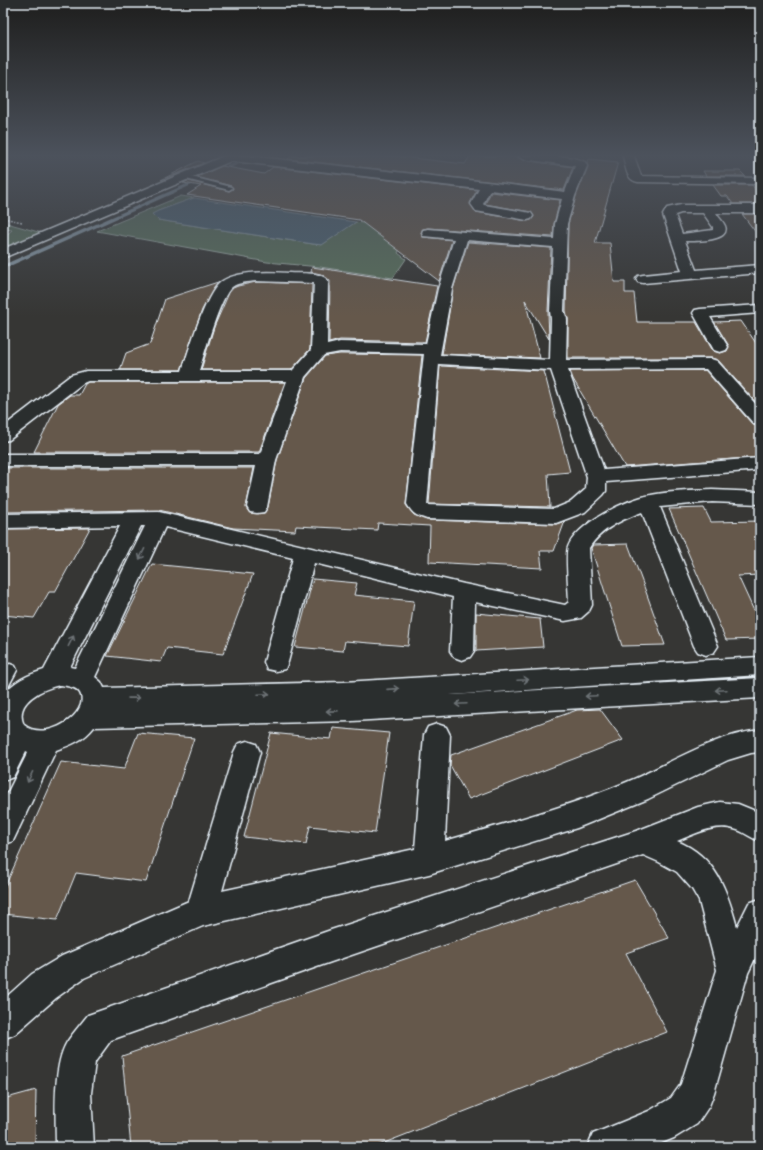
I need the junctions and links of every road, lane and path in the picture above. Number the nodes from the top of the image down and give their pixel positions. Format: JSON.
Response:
{"nodes":[{"id":1,"x":707,"y":209,"type":"edge"},
{"id":2,"x":111,"y":210,"type":"edge"},
{"id":3,"x":490,"y":210,"type":"edge"},
{"id":4,"x":565,"y":210,"type":"edge"},
{"id":5,"x":678,"y":210,"type":"edge"},
{"id":6,"x":527,"y":216,"type":"dead end"},
{"id":7,"x":428,"y":233,"type":"dead end"},
{"id":8,"x":462,"y":236,"type":"junction"},
{"id":9,"x":678,"y":238,"type":"junction"},
{"id":10,"x":559,"y":243,"type":"junction"},
{"id":11,"x":3,"y":254,"type":"edge"},
{"id":12,"x":760,"y":269,"type":"edge"},
{"id":13,"x":690,"y":274,"type":"junction"},
{"id":14,"x":643,"y":279,"type":"dead end"},
{"id":15,"x":760,"y":309,"type":"edge"},
{"id":16,"x":720,"y":347,"type":"dead end"},
{"id":17,"x":318,"y":351,"type":"junction"},
{"id":18,"x":432,"y":354,"type":"junction"},
{"id":19,"x":558,"y":365,"type":"junction"},
{"id":20,"x":189,"y":375,"type":"junction"},
{"id":21,"x":297,"y":376,"type":"junction"},
{"id":22,"x":760,"y":420,"type":"edge"},
{"id":23,"x":3,"y":436,"type":"edge"},
{"id":24,"x":3,"y":460,"type":"edge"},
{"id":25,"x":267,"y":460,"type":"junction"},
{"id":26,"x":760,"y":464,"type":"edge"},
{"id":27,"x":597,"y":477,"type":"junction"},
{"id":28,"x":760,"y":498,"type":"edge"},
{"id":29,"x":648,"y":502,"type":"junction"},
{"id":30,"x":257,"y":507,"type":"dead end"},
{"id":31,"x":134,"y":519,"type":"junction"},
{"id":32,"x":159,"y":519,"type":"junction"},
{"id":33,"x":3,"y":521,"type":"edge"},
{"id":34,"x":304,"y":555,"type":"junction"},
{"id":35,"x":464,"y":592,"type":"junction"},
{"id":36,"x":706,"y":646,"type":"dead end"},
{"id":37,"x":462,"y":651,"type":"dead end"},
{"id":38,"x":276,"y":662,"type":"dead end"},
{"id":39,"x":760,"y":666,"type":"edge"},
{"id":40,"x":53,"y":676,"type":"junction"},
{"id":41,"x":10,"y":682,"type":"edge"},
{"id":42,"x":760,"y":688,"type":"edge"},
{"id":43,"x":88,"y":698,"type":"junction"},
{"id":44,"x":6,"y":713,"type":"edge"},
{"id":45,"x":438,"y":735,"type":"dead end"},
{"id":46,"x":20,"y":737,"type":"junction"},
{"id":47,"x":47,"y":741,"type":"junction"},
{"id":48,"x":760,"y":741,"type":"edge"},
{"id":49,"x":247,"y":752,"type":"dead end"},
{"id":50,"x":3,"y":769,"type":"edge"},
{"id":51,"x":760,"y":828,"type":"edge"},
{"id":52,"x":3,"y":832,"type":"edge"},
{"id":53,"x":643,"y":842,"type":"junction"},
{"id":54,"x":429,"y":860,"type":"junction"},
{"id":55,"x":201,"y":911,"type":"junction"},
{"id":56,"x":760,"y":914,"type":"edge"},
{"id":57,"x":733,"y":970,"type":"junction"},
{"id":58,"x":3,"y":1022,"type":"edge"},
{"id":59,"x":75,"y":1147,"type":"edge"},
{"id":60,"x":606,"y":1147,"type":"edge"}],
"edges":[{"from":1,"to":9,"type":"street"},
{"from":2,"to":11,"type":"street"},
{"from":3,"to":6,"type":"street"},
{"from":4,"to":10,"type":"street"},
{"from":5,"to":9,"type":"street"},
{"from":7,"to":8,"type":"street"},
{"from":8,"to":10,"type":"street"},
{"from":8,"to":18,"type":"street"},
{"from":9,"to":13,"type":"street"},
{"from":10,"to":19,"type":"street"},
{"from":12,"to":13,"type":"street"},
{"from":13,"to":14,"type":"street"},
{"from":15,"to":16,"type":"street"},
{"from":17,"to":18,"type":"street"},
{"from":17,"to":20,"type":"street"},
{"from":17,"to":21,"type":"street"},
{"from":18,"to":19,"type":"street"},
{"from":18,"to":27,"type":"street"},
{"from":19,"to":22,"type":"street"},
{"from":19,"to":27,"type":"street"},
{"from":20,"to":21,"type":"street"},
{"from":20,"to":23,"type":"street"},
{"from":21,"to":25,"type":"street"},
{"from":24,"to":25,"type":"street"},
{"from":25,"to":30,"type":"street"},
{"from":26,"to":27,"type":"street"},
{"from":28,"to":29,"type":"street"},
{"from":29,"to":35,"type":"street"},
{"from":29,"to":36,"type":"street"},
{"from":31,"to":32,"type":"street"},
{"from":31,"to":33,"type":"street"},
{"from":40,"to":31,"type":"street","one_way":true},
{"from":32,"to":34,"type":"street"},
{"from":32,"to":43,"type":"street","one_way":true},
{"from":34,"to":35,"type":"street"},
{"from":34,"to":38,"type":"street"},
{"from":35,"to":37,"type":"street"},
{"from":43,"to":39,"type":"street","one_way":true},
{"from":40,"to":41,"type":"street"},
{"from":40,"to":43,"type":"street"},
{"from":41,"to":44,"type":"street"},
{"from":42,"to":43,"type":"street","one_way":true},
{"from":43,"to":47,"type":"street"},
{"from":44,"to":46,"type":"street"},
{"from":45,"to":54,"type":"street"},
{"from":46,"to":47,"type":"street"},
{"from":46,"to":50,"type":"street"},
{"from":47,"to":52,"type":"street","one_way":true},
{"from":48,"to":54,"type":"street"},
{"from":49,"to":55,"type":"street"},
{"from":51,"to":53,"type":"street"},
{"from":53,"to":57,"type":"street"},
{"from":53,"to":59,"type":"street"},
{"from":54,"to":55,"type":"street"},
{"from":55,"to":58,"type":"street"},
{"from":56,"to":57,"type":"street"},
{"from":57,"to":60,"type":"street"}]}
